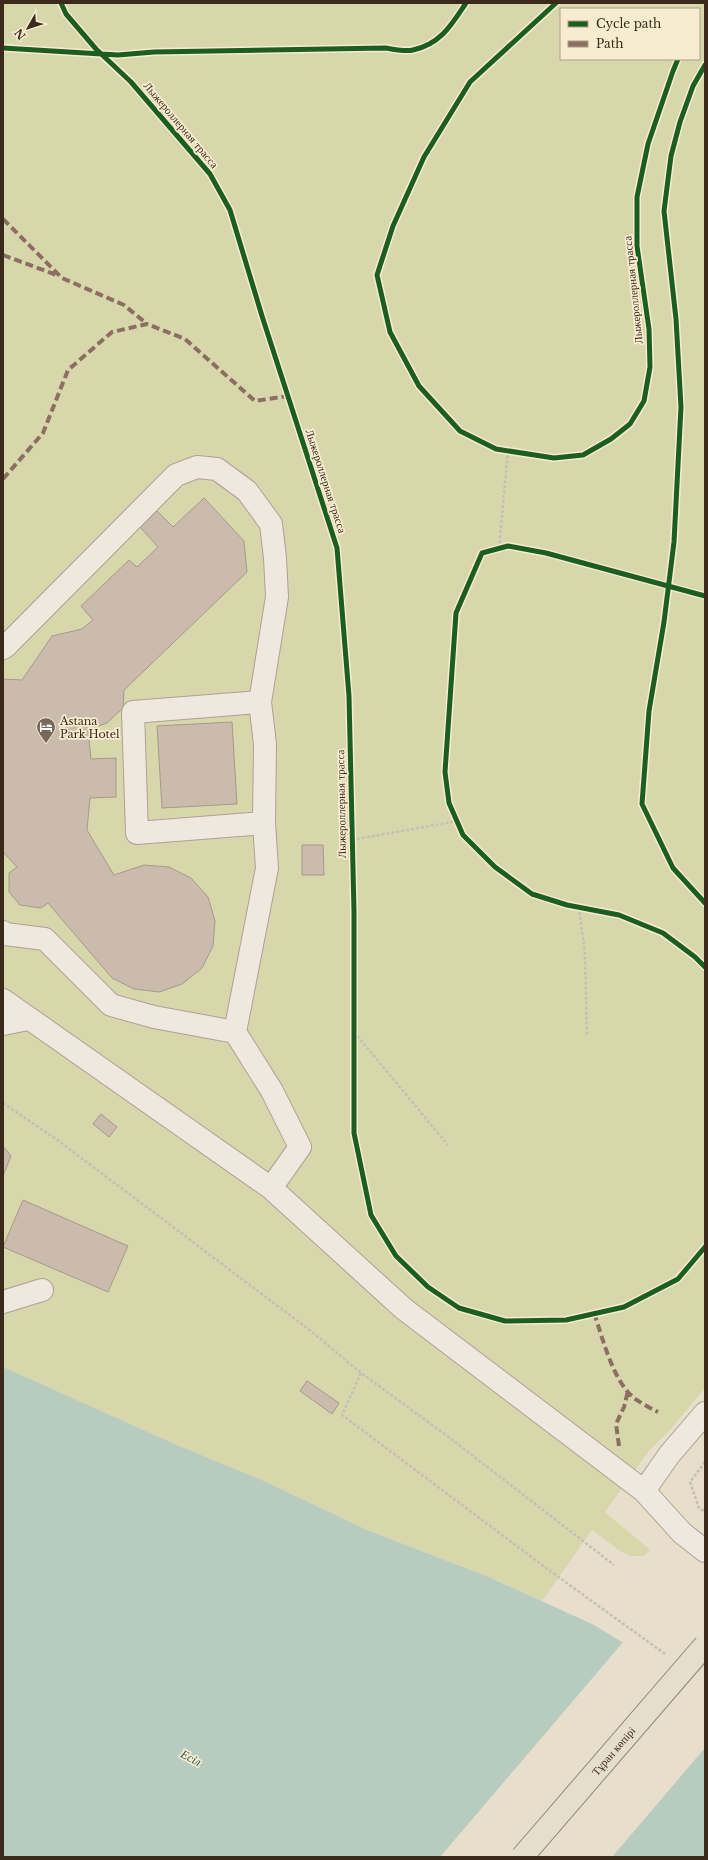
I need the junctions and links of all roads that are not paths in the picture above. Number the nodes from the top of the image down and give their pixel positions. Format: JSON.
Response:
{"nodes":[{"id":1,"x":3,"y":648,"type":"edge"},
{"id":2,"x":260,"y":702,"type":"junction"},
{"id":3,"x":264,"y":823,"type":"junction"},
{"id":4,"x":3,"y":932,"type":"edge"},
{"id":5,"x":3,"y":1000,"type":"edge"},
{"id":6,"x":28,"y":1019,"type":"junction"},
{"id":7,"x":3,"y":1024,"type":"edge"},
{"id":8,"x":235,"y":1032,"type":"junction"},
{"id":9,"x":271,"y":1188,"type":"junction"},
{"id":10,"x":42,"y":1290,"type":"dead end"},
{"id":11,"x":3,"y":1302,"type":"edge"},
{"id":12,"x":705,"y":1413,"type":"edge"},
{"id":13,"x":644,"y":1491,"type":"junction"},
{"id":14,"x":705,"y":1551,"type":"edge"},
{"id":15,"x":705,"y":1645,"type":"edge"},
{"id":16,"x":522,"y":1857,"type":"edge"}],
"edges":[{"from":1,"to":2,"type":"street"},
{"from":2,"to":3,"type":"street"},
{"from":2,"to":3,"type":"street"},
{"from":3,"to":8,"type":"street"},
{"from":4,"to":8,"type":"street"},
{"from":5,"to":6,"type":"street"},
{"from":6,"to":7,"type":"street"},
{"from":6,"to":9,"type":"street"},
{"from":8,"to":9,"type":"street"},
{"from":9,"to":13,"type":"street"},
{"from":10,"to":11,"type":"street"},
{"from":12,"to":13,"type":"street"},
{"from":13,"to":14,"type":"street"},
{"from":15,"to":16,"type":"main road","name":"Тұран көпірі","bridge":true}]}
